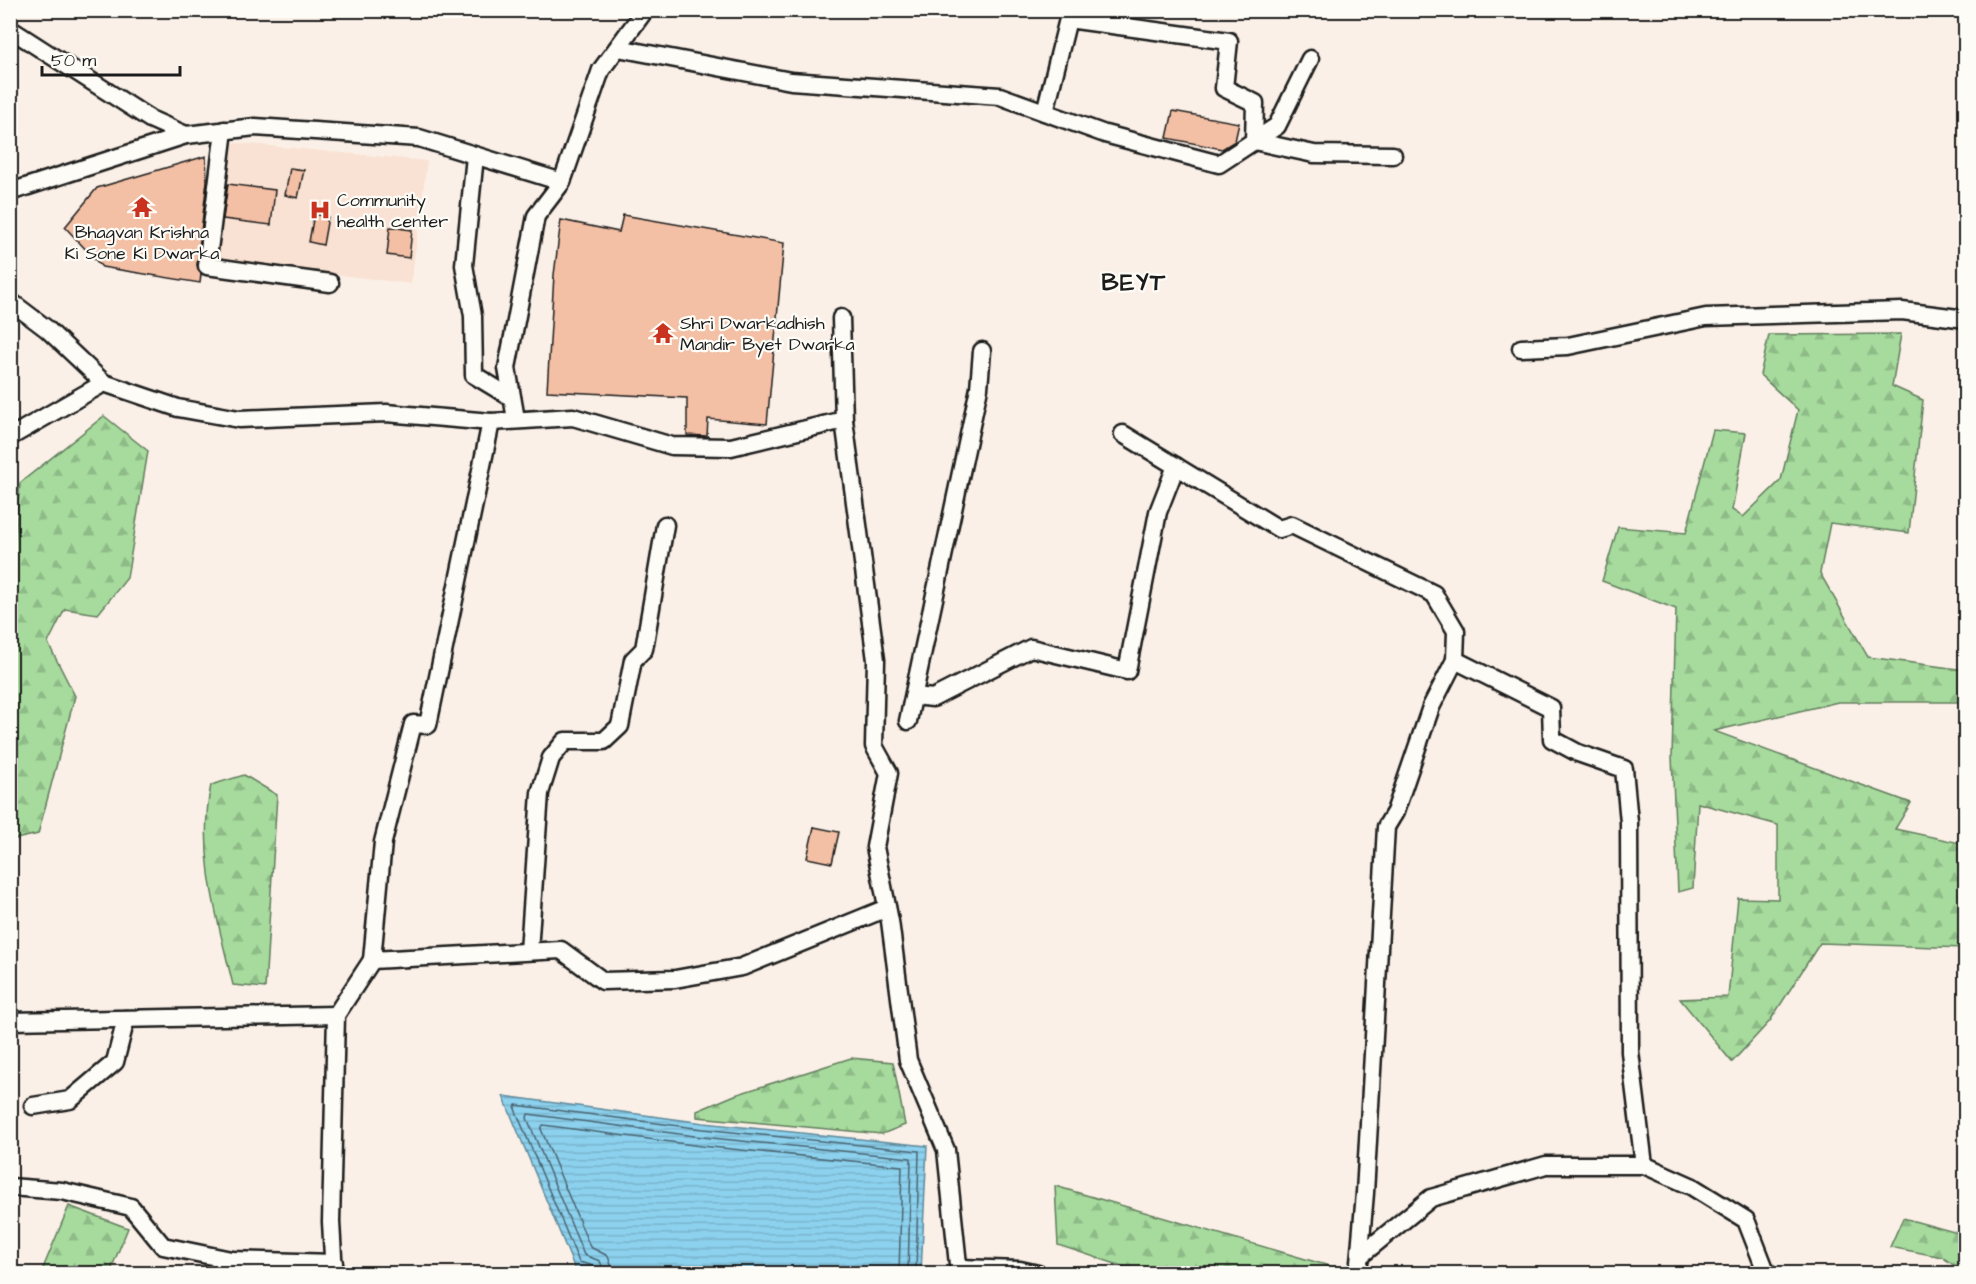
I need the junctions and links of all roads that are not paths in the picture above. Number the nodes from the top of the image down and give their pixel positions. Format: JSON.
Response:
{"nodes":[{"id":1,"x":645,"y":10,"type":"edge"},
{"id":2,"x":10,"y":29,"type":"edge"},
{"id":3,"x":618,"y":48,"type":"junction"},
{"id":4,"x":1310,"y":59,"type":"dead end"},
{"id":5,"x":1045,"y":112,"type":"junction"},
{"id":6,"x":224,"y":130,"type":"junction"},
{"id":7,"x":186,"y":135,"type":"junction"},
{"id":8,"x":1254,"y":141,"type":"junction"},
{"id":9,"x":1393,"y":155,"type":"dead end"},
{"id":10,"x":475,"y":156,"type":"junction"},
{"id":11,"x":562,"y":182,"type":"junction"},
{"id":12,"x":10,"y":192,"type":"edge"},
{"id":13,"x":330,"y":283,"type":"dead end"},
{"id":14,"x":10,"y":301,"type":"edge"},
{"id":15,"x":842,"y":318,"type":"dead end"},
{"id":16,"x":1965,"y":320,"type":"edge"},
{"id":17,"x":1521,"y":348,"type":"dead end"},
{"id":18,"x":981,"y":351,"type":"dead end"},
{"id":19,"x":104,"y":383,"type":"junction"},
{"id":20,"x":512,"y":398,"type":"junction"},
{"id":21,"x":516,"y":419,"type":"junction"},
{"id":22,"x":844,"y":420,"type":"junction"},
{"id":23,"x":490,"y":422,"type":"junction"},
{"id":24,"x":1123,"y":434,"type":"dead end"},
{"id":25,"x":10,"y":437,"type":"edge"},
{"id":26,"x":1176,"y":466,"type":"junction"},
{"id":27,"x":665,"y":525,"type":"dead end"},
{"id":28,"x":1455,"y":660,"type":"junction"},
{"id":29,"x":914,"y":696,"type":"junction"},
{"id":30,"x":908,"y":721,"type":"dead end"},
{"id":31,"x":887,"y":908,"type":"junction"},
{"id":32,"x":529,"y":951,"type":"junction"},
{"id":33,"x":372,"y":960,"type":"junction"},
{"id":34,"x":336,"y":1015,"type":"junction"},
{"id":35,"x":126,"y":1019,"type":"junction"},
{"id":36,"x":10,"y":1021,"type":"edge"},
{"id":37,"x":33,"y":1106,"type":"dead end"},
{"id":38,"x":1644,"y":1166,"type":"junction"},
{"id":39,"x":10,"y":1187,"type":"edge"},
{"id":40,"x":1360,"y":1256,"type":"junction"},
{"id":41,"x":231,"y":1260,"type":"junction"},
{"id":42,"x":334,"y":1268,"type":"edge"},
{"id":43,"x":959,"y":1271,"type":"edge"},
{"id":44,"x":212,"y":1274,"type":"edge"},
{"id":45,"x":1038,"y":1274,"type":"edge"},
{"id":46,"x":1358,"y":1274,"type":"edge"},
{"id":47,"x":1767,"y":1274,"type":"edge"}],
"edges":[{"from":1,"to":3,"type":"street"},
{"from":2,"to":7,"type":"street"},
{"from":3,"to":5,"type":"street"},
{"from":3,"to":11,"type":"street"},
{"from":4,"to":8,"type":"street"},
{"from":5,"to":8,"type":"street"},
{"from":5,"to":8,"type":"street"},
{"from":6,"to":7,"type":"street"},
{"from":6,"to":10,"type":"street"},
{"from":6,"to":13,"type":"street"},
{"from":7,"to":12,"type":"street"},
{"from":8,"to":9,"type":"street"},
{"from":10,"to":11,"type":"street"},
{"from":10,"to":20,"type":"street"},
{"from":11,"to":20,"type":"street"},
{"from":14,"to":19,"type":"street"},
{"from":15,"to":22,"type":"street"},
{"from":16,"to":17,"type":"street"},
{"from":18,"to":29,"type":"street"},
{"from":19,"to":23,"type":"street"},
{"from":19,"to":25,"type":"street"},
{"from":20,"to":21,"type":"street"},
{"from":21,"to":22,"type":"street"},
{"from":21,"to":23,"type":"street"},
{"from":22,"to":31,"type":"street"},
{"from":23,"to":33,"type":"street"},
{"from":24,"to":26,"type":"street"},
{"from":26,"to":28,"type":"street"},
{"from":26,"to":29,"type":"street"},
{"from":27,"to":32,"type":"street"},
{"from":28,"to":38,"type":"street"},
{"from":28,"to":40,"type":"street"},
{"from":29,"to":30,"type":"street"},
{"from":31,"to":32,"type":"street"},
{"from":31,"to":43,"type":"street"},
{"from":32,"to":33,"type":"street"},
{"from":33,"to":34,"type":"street"},
{"from":34,"to":35,"type":"street"},
{"from":34,"to":42,"type":"street"},
{"from":35,"to":36,"type":"street"},
{"from":35,"to":37,"type":"street"},
{"from":38,"to":40,"type":"street"},
{"from":38,"to":47,"type":"street"},
{"from":39,"to":41,"type":"street"},
{"from":40,"to":46,"type":"street"},
{"from":41,"to":42,"type":"street"},
{"from":41,"to":44,"type":"street"},
{"from":43,"to":45,"type":"street"}]}
